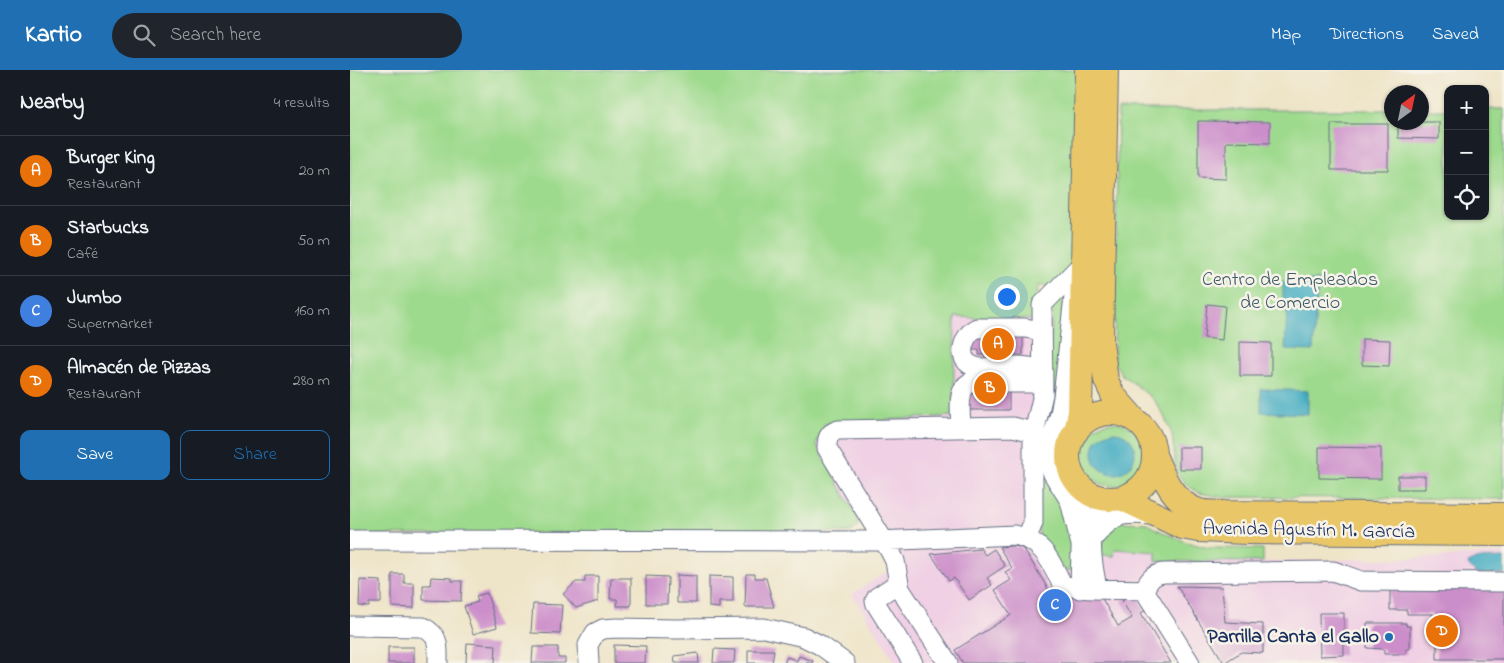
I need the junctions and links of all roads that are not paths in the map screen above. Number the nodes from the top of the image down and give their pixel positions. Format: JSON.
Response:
{"nodes":[{"id":1,"x":1087,"y":70,"type":"edge"},
{"id":2,"x":1106,"y":70,"type":"edge"},
{"id":3,"x":1082,"y":257,"type":"junction"},
{"id":4,"x":1042,"y":331,"type":"junction"},
{"id":5,"x":1043,"y":378,"type":"junction"},
{"id":6,"x":1136,"y":420,"type":"junction"},
{"id":7,"x":961,"y":428,"type":"junction"},
{"id":8,"x":1033,"y":432,"type":"junction"},
{"id":9,"x":1076,"y":432,"type":"junction"},
{"id":10,"x":1155,"y":457,"type":"junction"},
{"id":11,"x":1076,"y":481,"type":"junction"},
{"id":12,"x":1116,"y":499,"type":"junction"},
{"id":13,"x":1504,"y":515,"type":"edge"},
{"id":14,"x":1157,"y":516,"type":"junction"},
{"id":15,"x":1504,"y":534,"type":"edge"},
{"id":16,"x":1027,"y":537,"type":"junction"},
{"id":17,"x":350,"y":540,"type":"edge"},
{"id":18,"x":881,"y":541,"type":"junction"},
{"id":19,"x":1087,"y":542,"type":"junction"},
{"id":20,"x":1504,"y":582,"type":"edge"},
{"id":21,"x":900,"y":589,"type":"junction"},
{"id":22,"x":1089,"y":589,"type":"junction"},
{"id":23,"x":1144,"y":590,"type":"junction"},
{"id":24,"x":350,"y":626,"type":"edge"},
{"id":25,"x":438,"y":663,"type":"edge"},
{"id":26,"x":589,"y":663,"type":"edge"},
{"id":27,"x":844,"y":663,"type":"edge"},
{"id":28,"x":913,"y":663,"type":"edge"},
{"id":29,"x":948,"y":663,"type":"edge"},
{"id":30,"x":1190,"y":663,"type":"edge"}],
"edges":[{"from":1,"to":3,"type":"main road"},
{"from":2,"to":6,"type":"main road"},
{"from":3,"to":4,"type":"street"},
{"from":3,"to":9,"type":"main road"},
{"from":3,"to":19,"type":"street"},
{"from":4,"to":5,"type":"street"},
{"from":4,"to":5,"type":"street"},
{"from":5,"to":7,"type":"street"},
{"from":5,"to":8,"type":"street"},
{"from":6,"to":9,"type":"main road"},
{"from":6,"to":10,"type":"main road"},
{"from":7,"to":8,"type":"street"},
{"from":7,"to":18,"type":"street"},
{"from":8,"to":16,"type":"street"},
{"from":9,"to":11,"type":"main road"},
{"from":10,"to":12,"type":"main road"},
{"from":10,"to":13,"type":"main road","name":"Avenida Agustín M. García"},
{"from":11,"to":12,"type":"main road"},
{"from":11,"to":19,"type":"street"},
{"from":12,"to":14,"type":"main road","name":"Avenida Agustín M. García"},
{"from":12,"to":19,"type":"street"},
{"from":14,"to":15,"type":"main road","name":"Avenida Agustín M. García"},
{"from":14,"to":19,"type":"street"},
{"from":16,"to":18,"type":"street"},
{"from":16,"to":22,"type":"street"},
{"from":17,"to":18,"type":"street"},
{"from":18,"to":21,"type":"street"},
{"from":19,"to":22,"type":"street"},
{"from":20,"to":23,"type":"street"},
{"from":21,"to":28,"type":"street"},
{"from":21,"to":29,"type":"street"},
{"from":22,"to":23,"type":"street"},
{"from":23,"to":30,"type":"street"},
{"from":24,"to":25,"type":"street"},
{"from":26,"to":27,"type":"street"}]}
